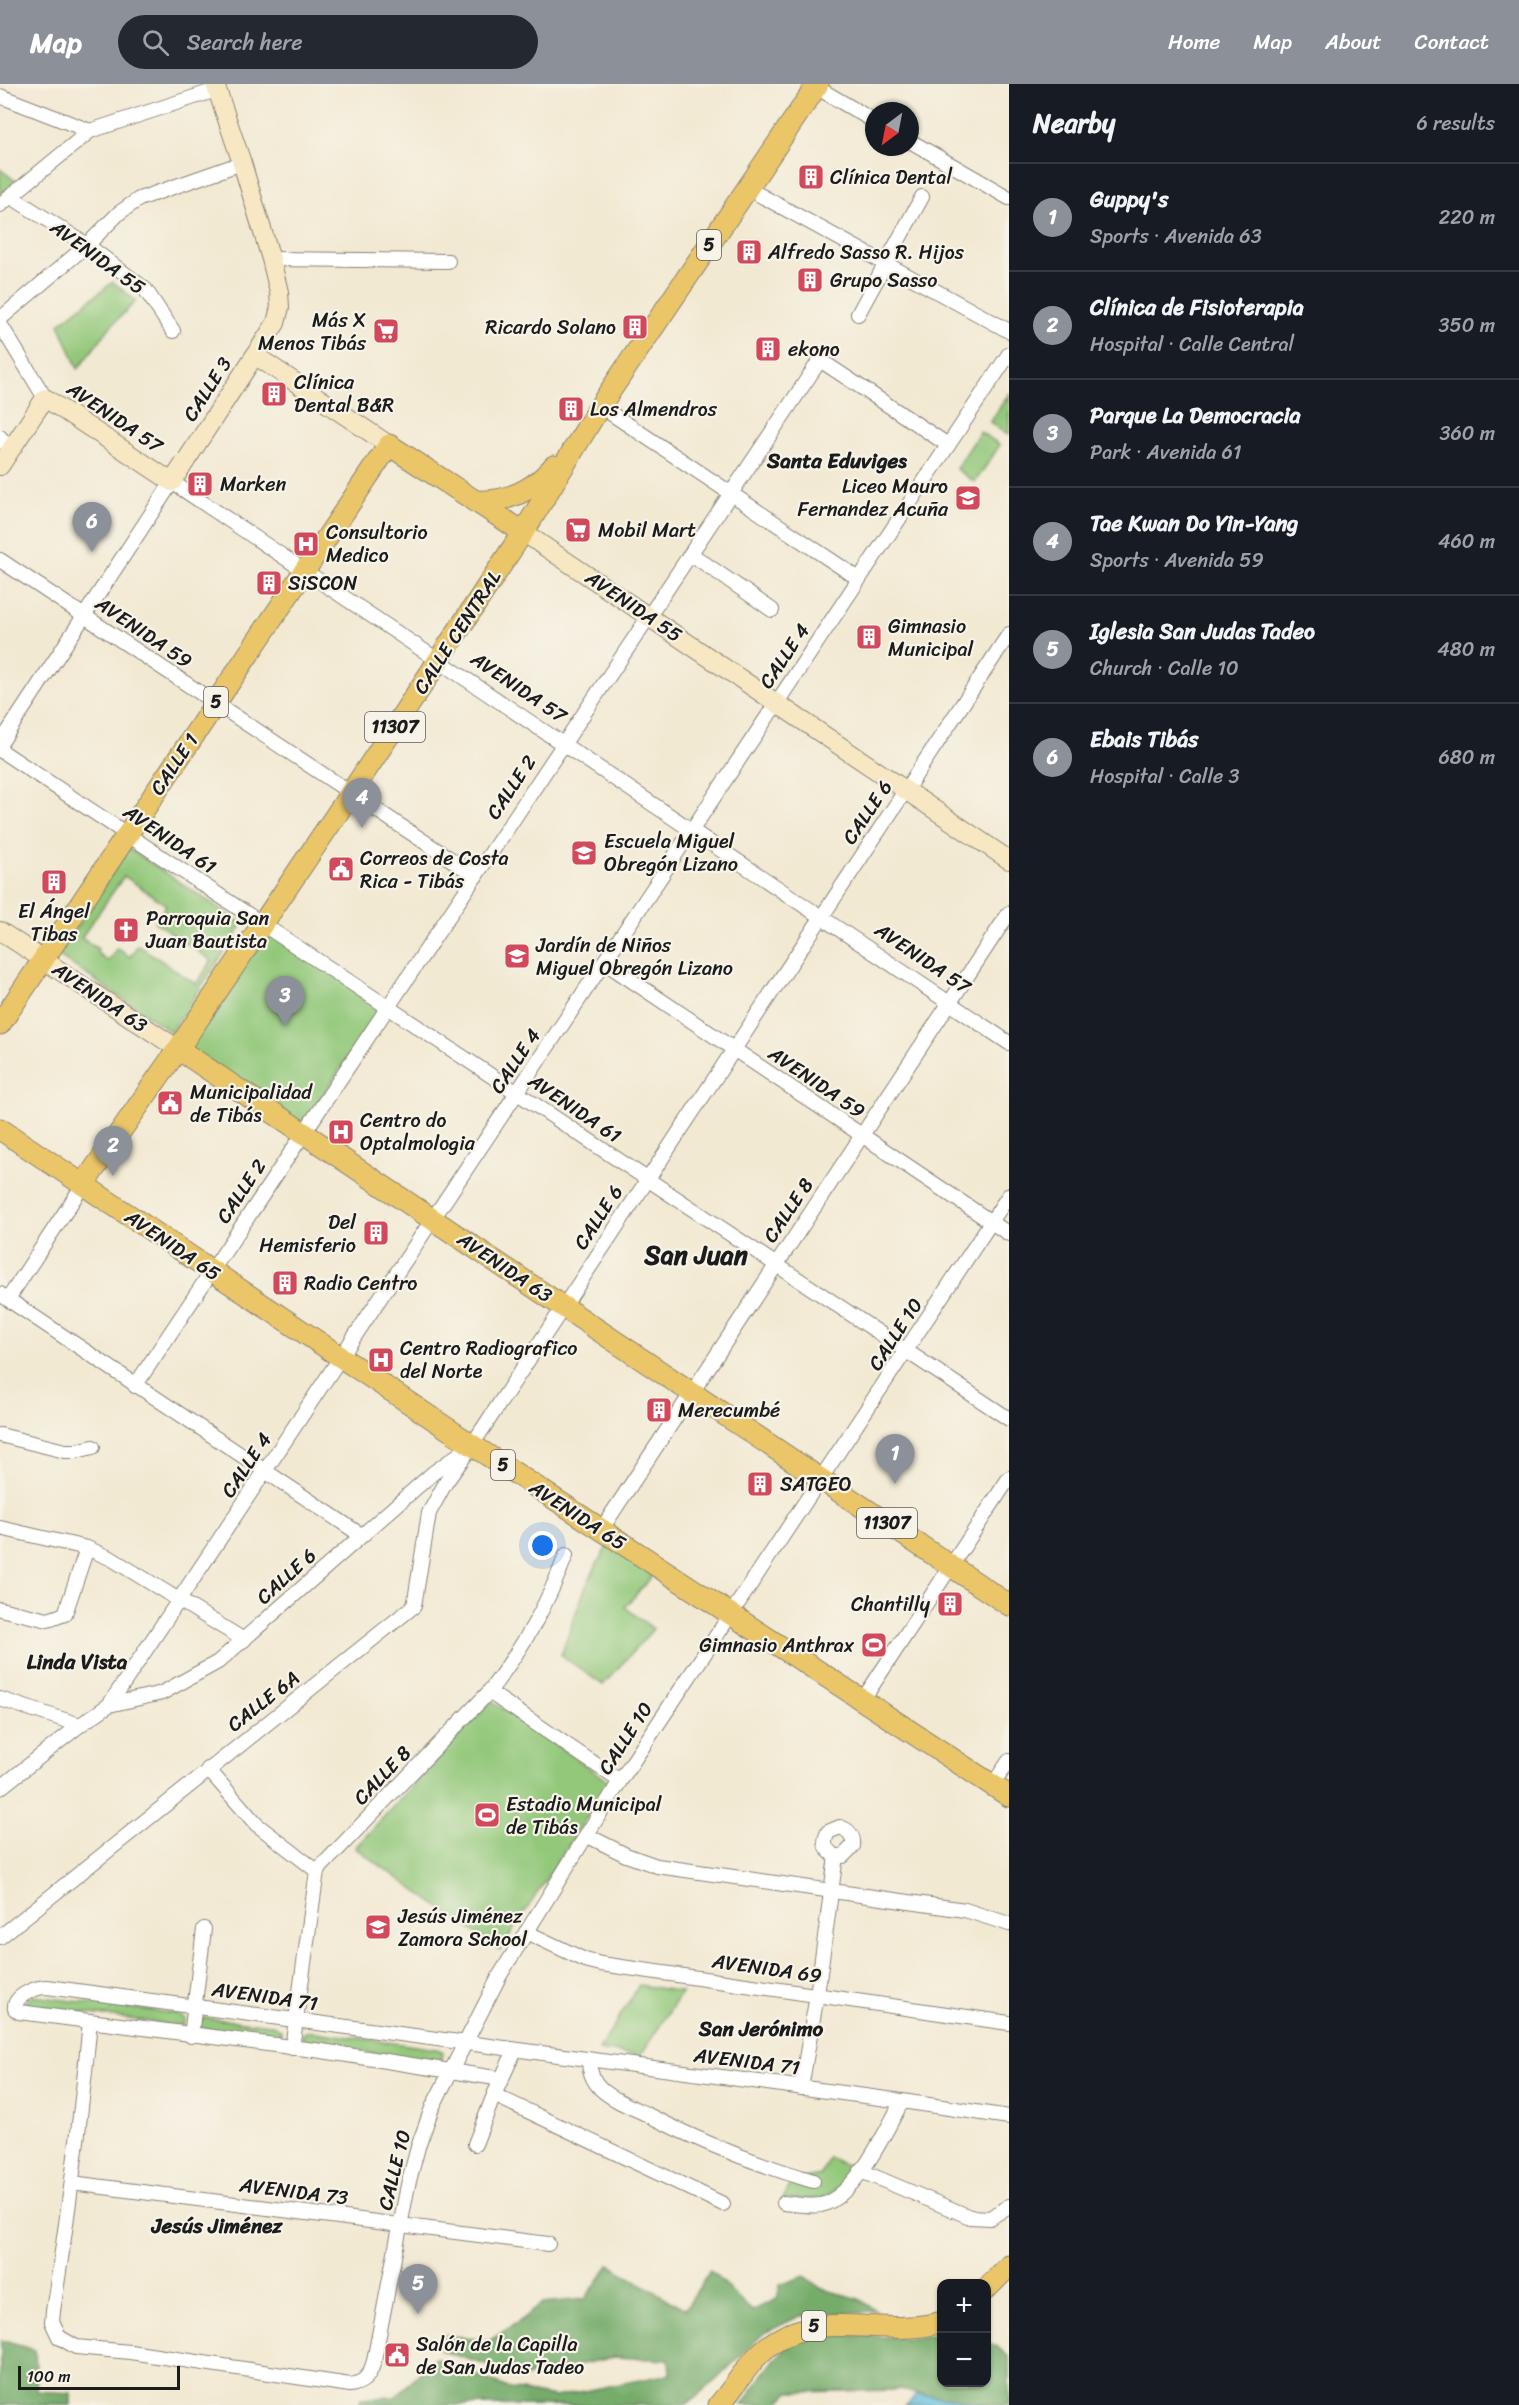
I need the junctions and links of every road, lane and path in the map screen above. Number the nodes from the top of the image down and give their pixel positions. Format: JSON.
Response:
{"nodes":[{"id":1,"x":817,"y":86,"type":"edge"},
{"id":2,"x":216,"y":87,"type":"edge"},
{"id":3,"x":0,"y":96,"type":"edge"},
{"id":4,"x":865,"y":115,"type":"edge"},
{"id":5,"x":90,"y":131,"type":"junction"},
{"id":6,"x":919,"y":146,"type":"edge"},
{"id":7,"x":242,"y":162,"type":"junction"},
{"id":8,"x":747,"y":188,"type":"junction"},
{"id":9,"x":922,"y":197,"type":"dead end"},
{"id":10,"x":1009,"y":198,"type":"edge"},
{"id":11,"x":5,"y":200,"type":"edge"},
{"id":12,"x":87,"y":246,"type":"junction"},
{"id":13,"x":271,"y":259,"type":"junction"},
{"id":14,"x":448,"y":261,"type":"dead end"},
{"id":15,"x":885,"y":263,"type":"junction"},
{"id":16,"x":858,"y":314,"type":"dead end"},
{"id":17,"x":0,"y":321,"type":"edge"},
{"id":18,"x":173,"y":331,"type":"dead end"},
{"id":19,"x":1009,"y":332,"type":"edge"},
{"id":20,"x":1009,"y":354,"type":"edge"},
{"id":21,"x":256,"y":356,"type":"junction"},
{"id":22,"x":45,"y":398,"type":"junction"},
{"id":23,"x":600,"y":406,"type":"junction"},
{"id":24,"x":579,"y":439,"type":"junction"},
{"id":25,"x":389,"y":445,"type":"junction"},
{"id":26,"x":948,"y":445,"type":"junction"},
{"id":27,"x":3,"y":451,"type":"edge"},
{"id":28,"x":172,"y":482,"type":"junction"},
{"id":29,"x":731,"y":494,"type":"junction"},
{"id":30,"x":474,"y":501,"type":"junction"},
{"id":31,"x":523,"y":532,"type":"junction"},
{"id":32,"x":691,"y":554,"type":"junction"},
{"id":33,"x":0,"y":560,"type":"edge"},
{"id":34,"x":304,"y":570,"type":"junction"},
{"id":35,"x":859,"y":579,"type":"junction"},
{"id":36,"x":772,"y":610,"type":"dead end"},
{"id":37,"x":84,"y":616,"type":"junction"},
{"id":38,"x":649,"y":616,"type":"junction"},
{"id":39,"x":1009,"y":634,"type":"edge"},
{"id":40,"x":439,"y":660,"type":"junction"},
{"id":41,"x":215,"y":703,"type":"junction"},
{"id":42,"x":777,"y":703,"type":"junction"},
{"id":43,"x":0,"y":744,"type":"edge"},
{"id":44,"x":564,"y":744,"type":"junction"},
{"id":45,"x":0,"y":750,"type":"edge"},
{"id":46,"x":905,"y":790,"type":"junction"},
{"id":47,"x":351,"y":793,"type":"junction"},
{"id":48,"x":692,"y":830,"type":"junction"},
{"id":49,"x":127,"y":834,"type":"junction"},
{"id":50,"x":1009,"y":860,"type":"edge"},
{"id":51,"x":476,"y":876,"type":"junction"},
{"id":52,"x":1009,"y":913,"type":"edge"},
{"id":53,"x":821,"y":917,"type":"junction"},
{"id":54,"x":262,"y":924,"type":"junction"},
{"id":55,"x":0,"y":931,"type":"edge"},
{"id":56,"x":44,"y":960,"type":"junction"},
{"id":57,"x":604,"y":962,"type":"junction"},
{"id":58,"x":949,"y":1003,"type":"junction"},
{"id":59,"x":388,"y":1007,"type":"junction"},
{"id":60,"x":0,"y":1024,"type":"edge"},
{"id":61,"x":1009,"y":1043,"type":"edge"},
{"id":62,"x":178,"y":1049,"type":"junction"},
{"id":63,"x":733,"y":1049,"type":"junction"},
{"id":64,"x":517,"y":1093,"type":"junction"},
{"id":65,"x":0,"y":1129,"type":"edge"},
{"id":66,"x":305,"y":1132,"type":"junction"},
{"id":67,"x":862,"y":1135,"type":"junction"},
{"id":68,"x":647,"y":1179,"type":"junction"},
{"id":69,"x":83,"y":1185,"type":"junction"},
{"id":70,"x":1009,"y":1195,"type":"edge"},
{"id":71,"x":433,"y":1218,"type":"junction"},
{"id":72,"x":991,"y":1222,"type":"junction"},
{"id":73,"x":1009,"y":1234,"type":"edge"},
{"id":74,"x":776,"y":1264,"type":"junction"},
{"id":75,"x":211,"y":1270,"type":"junction"},
{"id":76,"x":4,"y":1297,"type":"edge"},
{"id":77,"x":564,"y":1306,"type":"junction"},
{"id":78,"x":907,"y":1352,"type":"junction"},
{"id":79,"x":340,"y":1358,"type":"junction"},
{"id":80,"x":135,"y":1386,"type":"junction"},
{"id":81,"x":693,"y":1392,"type":"junction"},
{"id":82,"x":1009,"y":1419,"type":"edge"},
{"id":83,"x":0,"y":1435,"type":"edge"},
{"id":84,"x":472,"y":1445,"type":"junction"},
{"id":85,"x":93,"y":1448,"type":"dead end"},
{"id":86,"x":265,"y":1472,"type":"junction"},
{"id":87,"x":433,"y":1473,"type":"junction"},
{"id":88,"x":1009,"y":1478,"type":"edge"},
{"id":89,"x":822,"y":1479,"type":"junction"},
{"id":90,"x":446,"y":1482,"type":"junction"},
{"id":91,"x":0,"y":1528,"type":"edge"},
{"id":92,"x":600,"y":1530,"type":"junction"},
{"id":93,"x":361,"y":1535,"type":"junction"},
{"id":94,"x":87,"y":1548,"type":"junction"},
{"id":95,"x":566,"y":1555,"type":"dead end"},
{"id":96,"x":952,"y":1566,"type":"junction"},
{"id":97,"x":179,"y":1601,"type":"junction"},
{"id":98,"x":1009,"y":1605,"type":"edge"},
{"id":99,"x":0,"y":1609,"type":"edge"},
{"id":100,"x":729,"y":1614,"type":"junction"},
{"id":101,"x":244,"y":1641,"type":"junction"},
{"id":102,"x":489,"y":1692,"type":"junction"},
{"id":103,"x":0,"y":1699,"type":"edge"},
{"id":104,"x":862,"y":1701,"type":"junction"},
{"id":105,"x":109,"y":1705,"type":"junction"},
{"id":106,"x":80,"y":1725,"type":"junction"},
{"id":107,"x":1009,"y":1761,"type":"edge"},
{"id":108,"x":208,"y":1769,"type":"junction"},
{"id":109,"x":620,"y":1780,"type":"junction"},
{"id":110,"x":0,"y":1788,"type":"edge"},
{"id":111,"x":1001,"y":1791,"type":"edge"},
{"id":112,"x":586,"y":1835,"type":"junction"},
{"id":113,"x":836,"y":1856,"type":"dead end"},
{"id":114,"x":317,"y":1871,"type":"junction"},
{"id":115,"x":832,"y":1892,"type":"junction"},
{"id":116,"x":1009,"y":1924,"type":"edge"},
{"id":117,"x":204,"y":1929,"type":"dead end"},
{"id":118,"x":526,"y":1932,"type":"junction"},
{"id":119,"x":1,"y":1935,"type":"edge"},
{"id":120,"x":817,"y":1995,"type":"junction"},
{"id":121,"x":196,"y":2006,"type":"junction"},
{"id":122,"x":296,"y":2019,"type":"junction"},
{"id":123,"x":90,"y":2021,"type":"junction"},
{"id":124,"x":1009,"y":2023,"type":"edge"},
{"id":125,"x":191,"y":2036,"type":"junction"},
{"id":126,"x":466,"y":2043,"type":"junction"},
{"id":127,"x":292,"y":2048,"type":"junction"},
{"id":128,"x":515,"y":2050,"type":"junction"},
{"id":129,"x":589,"y":2060,"type":"junction"},
{"id":130,"x":452,"y":2070,"type":"junction"},
{"id":131,"x":502,"y":2079,"type":"junction"},
{"id":132,"x":801,"y":2088,"type":"junction"},
{"id":133,"x":494,"y":2095,"type":"junction"},
{"id":134,"x":902,"y":2101,"type":"junction"},
{"id":135,"x":1009,"y":2118,"type":"edge"},
{"id":136,"x":476,"y":2144,"type":"dead end"},
{"id":137,"x":861,"y":2171,"type":"junction"},
{"id":138,"x":813,"y":2181,"type":"dead end"},
{"id":139,"x":72,"y":2183,"type":"junction"},
{"id":140,"x":784,"y":2203,"type":"dead end"},
{"id":141,"x":723,"y":2204,"type":"dead end"},
{"id":142,"x":1009,"y":2206,"type":"edge"},
{"id":143,"x":401,"y":2224,"type":"junction"},
{"id":144,"x":548,"y":2244,"type":"dead end"},
{"id":145,"x":1009,"y":2266,"type":"edge"},
{"id":146,"x":991,"y":2285,"type":"edge"},
{"id":147,"x":937,"y":2323,"type":"edge"},
{"id":148,"x":719,"y":2405,"type":"edge"}],
"edges":[{"from":1,"to":4,"type":"street"},
{"from":1,"to":8,"type":"main road","name":"CALLE CENTRAL","number":"5"},
{"from":2,"to":5,"type":"street"},
{"from":2,"to":7,"type":"street","name":"CALLE 3"},
{"from":3,"to":5,"type":"street"},
{"from":5,"to":11,"type":"street"},
{"from":6,"to":10,"type":"street"},
{"from":7,"to":12,"type":"street"},
{"from":7,"to":13,"type":"street","name":"CALLE 3"},
{"from":8,"to":15,"type":"street"},
{"from":8,"to":23,"type":"main road","name":"CALLE CENTRAL","number":"5"},
{"from":9,"to":15,"type":"street"},
{"from":11,"to":12,"type":"street","name":"AVENIDA 55"},
{"from":12,"to":17,"type":"street"},
{"from":12,"to":18,"type":"street","name":"AVENIDA 55"},
{"from":13,"to":14,"type":"street"},
{"from":13,"to":21,"type":"street","name":"CALLE 3"},
{"from":15,"to":16,"type":"street"},
{"from":15,"to":19,"type":"street"},
{"from":17,"to":22,"type":"street","name":"AVENIDA 57"},
{"from":20,"to":26,"type":"street","name":"CALLE 4"},
{"from":21,"to":25,"type":"street","name":"AVENIDA 55"},
{"from":21,"to":28,"type":"street","name":"CALLE 3"},
{"from":22,"to":27,"type":"street"},
{"from":22,"to":28,"type":"street","name":"AVENIDA 57"},
{"from":23,"to":24,"type":"main road","name":"CALLE CENTRAL","number":"5"},
{"from":23,"to":29,"type":"street"},
{"from":24,"to":30,"type":"main road","name":"CALLE CENTRAL","number":"5"},
{"from":24,"to":31,"type":"main road","name":"CALLE CENTRAL","number":"5"},
{"from":25,"to":30,"type":"main road","name":"AVENIDA 55"},
{"from":25,"to":34,"type":"main road","name":"CALLE 1","number":"5"},
{"from":26,"to":29,"type":"street","name":"CALLE 2"},
{"from":26,"to":35,"type":"street","name":"CALLE 4"},
{"from":28,"to":34,"type":"street","name":"AVENIDA 57"},
{"from":28,"to":37,"type":"street","name":"CALLE 3"},
{"from":29,"to":32,"type":"street","name":"CALLE 2"},
{"from":29,"to":35,"type":"street"},
{"from":30,"to":31,"type":"main road","name":"AVENIDA 55"},
{"from":31,"to":38,"type":"street","name":"AVENIDA 55"},
{"from":31,"to":40,"type":"main road","name":"CALLE CENTRAL","number":"11307"},
{"from":32,"to":36,"type":"street"},
{"from":32,"to":38,"type":"street","name":"CALLE 2"},
{"from":33,"to":37,"type":"street","name":"AVENIDA 59"},
{"from":34,"to":40,"type":"street","name":"AVENIDA 57"},
{"from":34,"to":41,"type":"main road","name":"CALLE 1","number":"5"},
{"from":35,"to":42,"type":"street","name":"CALLE 4"},
{"from":37,"to":41,"type":"street","name":"AVENIDA 59"},
{"from":37,"to":43,"type":"street","name":"CALLE 3"},
{"from":38,"to":42,"type":"street","name":"AVENIDA 55"},
{"from":38,"to":44,"type":"street","name":"CALLE 2"},
{"from":39,"to":46,"type":"street","name":"CALLE 6"},
{"from":40,"to":44,"type":"street","name":"AVENIDA 57"},
{"from":40,"to":47,"type":"main road","name":"CALLE CENTRAL","number":"11307"},
{"from":41,"to":47,"type":"street","name":"AVENIDA 59"},
{"from":41,"to":49,"type":"main road","name":"CALLE 1","number":"5"},
{"from":42,"to":46,"type":"street","name":"AVENIDA 55"},
{"from":42,"to":48,"type":"street","name":"CALLE 4"},
{"from":44,"to":48,"type":"street","name":"AVENIDA 57"},
{"from":44,"to":51,"type":"street","name":"CALLE 2"},
{"from":45,"to":49,"type":"street","name":"AVENIDA 61"},
{"from":46,"to":50,"type":"street","name":"AVENIDA 55"},
{"from":46,"to":53,"type":"street","name":"CALLE 6"},
{"from":47,"to":51,"type":"street","name":"AVENIDA 59"},
{"from":47,"to":54,"type":"main road","name":"CALLE CENTRAL","number":"11307"},
{"from":48,"to":53,"type":"street","name":"AVENIDA 57"},
{"from":48,"to":57,"type":"street","name":"CALLE 4"},
{"from":49,"to":54,"type":"street","name":"AVENIDA 61"},
{"from":49,"to":56,"type":"main road","name":"CALLE 1","number":"5"},
{"from":51,"to":59,"type":"street","name":"CALLE 2"},
{"from":52,"to":58,"type":"street","name":"CALLE 8"},
{"from":53,"to":58,"type":"street","name":"AVENIDA 57"},
{"from":53,"to":63,"type":"street","name":"CALLE 6"},
{"from":54,"to":59,"type":"street","name":"AVENIDA 61"},
{"from":54,"to":62,"type":"main road","name":"CALLE CENTRAL","number":"11307"},
{"from":55,"to":56,"type":"street","name":"AVENIDA 63"},
{"from":56,"to":60,"type":"main road","name":"CALLE 1","number":"5"},
{"from":56,"to":62,"type":"street","name":"AVENIDA 63"},
{"from":57,"to":63,"type":"street","name":"AVENIDA 59"},
{"from":57,"to":64,"type":"street","name":"CALLE 4"},
{"from":58,"to":61,"type":"street","name":"AVENIDA 57"},
{"from":58,"to":67,"type":"street","name":"CALLE 8"},
{"from":59,"to":64,"type":"street","name":"AVENIDA 61"},
{"from":59,"to":66,"type":"street","name":"CALLE 2"},
{"from":62,"to":66,"type":"main road","name":"AVENIDA 63","number":"11307"},
{"from":62,"to":69,"type":"main road","name":"CALLE CENTRAL"},
{"from":63,"to":67,"type":"street","name":"AVENIDA 59"},
{"from":63,"to":68,"type":"street","name":"CALLE 6"},
{"from":64,"to":68,"type":"street","name":"AVENIDA 61"},
{"from":64,"to":71,"type":"street","name":"CALLE 4"},
{"from":65,"to":69,"type":"main road","name":"AVENIDA 65","number":"5"},
{"from":66,"to":71,"type":"main road","name":"AVENIDA 63","number":"11307"},
{"from":66,"to":75,"type":"street","name":"CALLE 2"},
{"from":67,"to":72,"type":"street","name":"AVENIDA 59"},
{"from":67,"to":74,"type":"street","name":"CALLE 8"},
{"from":68,"to":74,"type":"street","name":"AVENIDA 61"},
{"from":68,"to":77,"type":"street","name":"CALLE 6"},
{"from":69,"to":75,"type":"main road","name":"AVENIDA 65","number":"5"},
{"from":69,"to":76,"type":"street","name":"CALLE CENTRAL"},
{"from":70,"to":72,"type":"street","name":"CALLE 10"},
{"from":71,"to":77,"type":"main road","name":"AVENIDA 63","number":"11307"},
{"from":71,"to":79,"type":"street","name":"CALLE 4"},
{"from":72,"to":73,"type":"street","name":"AVENIDA 59"},
{"from":72,"to":78,"type":"street","name":"CALLE 10"},
{"from":74,"to":78,"type":"street","name":"AVENIDA 61"},
{"from":74,"to":81,"type":"street","name":"CALLE 8"},
{"from":75,"to":79,"type":"main road","name":"AVENIDA 65","number":"5"},
{"from":75,"to":80,"type":"street","name":"CALLE 2"},
{"from":76,"to":80,"type":"street"},
{"from":77,"to":81,"type":"main road","name":"AVENIDA 63","number":"11307"},
{"from":77,"to":84,"type":"street","name":"CALLE 6"},
{"from":78,"to":82,"type":"street","name":"AVENIDA 61"},
{"from":78,"to":89,"type":"street","name":"CALLE 10"},
{"from":79,"to":84,"type":"main road","name":"AVENIDA 65","number":"5"},
{"from":79,"to":86,"type":"street","name":"CALLE 4"},
{"from":80,"to":86,"type":"street"},
{"from":81,"to":89,"type":"main road","name":"AVENIDA 63","number":"11307"},
{"from":81,"to":92,"type":"street","name":"CALLE 8"},
{"from":83,"to":85,"type":"street"},
{"from":84,"to":87,"type":"street","name":"CALLE 6"},
{"from":84,"to":90,"type":"street","name":"CALLE 6A"},
{"from":84,"to":92,"type":"main road","name":"AVENIDA 65","number":"5"},
{"from":86,"to":93,"type":"street"},
{"from":86,"to":97,"type":"street","name":"CALLE 4"},
{"from":87,"to":90,"type":"street"},
{"from":87,"to":93,"type":"street","name":"CALLE 6"},
{"from":88,"to":96,"type":"street"},
{"from":89,"to":96,"type":"main road","name":"AVENIDA 63","number":"11307"},
{"from":89,"to":100,"type":"street","name":"CALLE 10"},
{"from":90,"to":108,"type":"street","name":"CALLE 6A"},
{"from":91,"to":94,"type":"street"},
{"from":92,"to":100,"type":"main road","name":"AVENIDA 65","number":"5"},
{"from":93,"to":101,"type":"street","name":"CALLE 6"},
{"from":94,"to":97,"type":"street"},
{"from":94,"to":99,"type":"street"},
{"from":95,"to":102,"type":"street","name":"CALLE 8"},
{"from":96,"to":98,"type":"main road","name":"AVENIDA 63","number":"11307"},
{"from":96,"to":104,"type":"street"},
{"from":97,"to":101,"type":"street"},
{"from":97,"to":105,"type":"street","name":"CALLE 4"},
{"from":100,"to":104,"type":"main road","name":"AVENIDA 65","number":"5"},
{"from":100,"to":109,"type":"street","name":"CALLE 10"},
{"from":101,"to":105,"type":"street","name":"CALLE 6"},
{"from":102,"to":109,"type":"street"},
{"from":102,"to":114,"type":"street","name":"CALLE 8"},
{"from":103,"to":106,"type":"street"},
{"from":104,"to":111,"type":"main road","name":"AVENIDA 65","number":"5"},
{"from":105,"to":106,"type":"street","name":"CALLE 4"},
{"from":106,"to":110,"type":"street","name":"CALLE 4"},
{"from":107,"to":111,"type":"street"},
{"from":108,"to":114,"type":"street"},
{"from":108,"to":119,"type":"street","name":"CALLE 6A"},
{"from":109,"to":112,"type":"street","name":"CALLE 10"},
{"from":112,"to":115,"type":"street"},
{"from":112,"to":118,"type":"street","name":"CALLE 10"},
{"from":113,"to":115,"type":"street"},
{"from":114,"to":122,"type":"street"},
{"from":115,"to":116,"type":"street"},
{"from":115,"to":120,"type":"street"},
{"from":117,"to":121,"type":"street"},
{"from":118,"to":120,"type":"street","name":"AVENIDA 69"},
{"from":118,"to":126,"type":"street","name":"CALLE 10"},
{"from":120,"to":124,"type":"street","name":"AVENIDA 69"},
{"from":120,"to":132,"type":"street"},
{"from":121,"to":122,"type":"street","name":"AVENIDA 71"},
{"from":121,"to":123,"type":"street","name":"AVENIDA 71"},
{"from":121,"to":125,"type":"street"},
{"from":122,"to":126,"type":"street","name":"AVENIDA 71"},
{"from":122,"to":127,"type":"street"},
{"from":123,"to":125,"type":"street","name":"AVENIDA 71"},
{"from":123,"to":139,"type":"street"},
{"from":125,"to":127,"type":"street","name":"AVENIDA 71"},
{"from":126,"to":128,"type":"street","name":"AVENIDA 71"},
{"from":126,"to":130,"type":"street","name":"CALLE 10"},
{"from":127,"to":130,"type":"street","name":"AVENIDA 71"},
{"from":128,"to":129,"type":"street","name":"AVENIDA 71"},
{"from":128,"to":131,"type":"street"},
{"from":129,"to":132,"type":"street","name":"AVENIDA 71"},
{"from":129,"to":138,"type":"street"},
{"from":130,"to":131,"type":"street","name":"AVENIDA 71"},
{"from":130,"to":143,"type":"street","name":"CALLE 10"},
{"from":131,"to":133,"type":"street"},
{"from":132,"to":134,"type":"street","name":"AVENIDA 71"},
{"from":133,"to":136,"type":"street"},
{"from":133,"to":141,"type":"street"},
{"from":134,"to":135,"type":"street","name":"AVENIDA 71"},
{"from":134,"to":137,"type":"street"},
{"from":137,"to":140,"type":"street"},
{"from":137,"to":142,"type":"street"},
{"from":139,"to":143,"type":"street","name":"AVENIDA 73"},
{"from":139,"to":143,"type":"street","name":"CALLE 10"},
{"from":143,"to":144,"type":"street","name":"AVENIDA 73"},
{"from":145,"to":146,"type":"main road"},
{"from":147,"to":148,"type":"main road","number":"5"}]}
